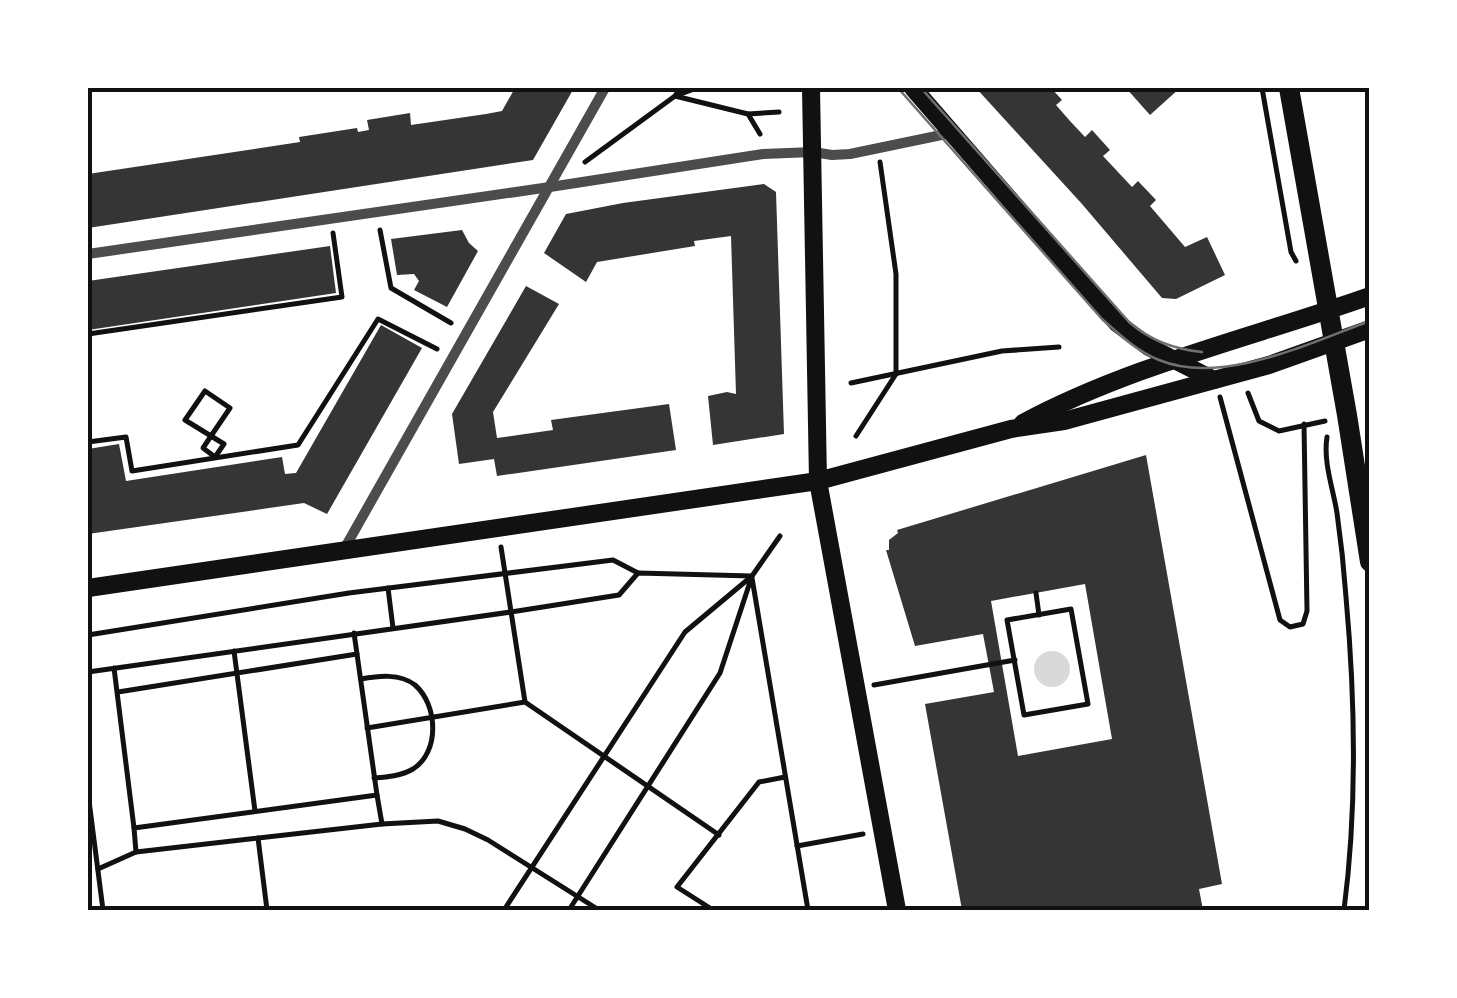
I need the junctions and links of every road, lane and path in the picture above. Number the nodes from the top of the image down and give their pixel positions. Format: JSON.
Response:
{"nodes":[{"id":1,"x":604,"y":88,"type":"edge"},
{"id":2,"x":680,"y":88,"type":"edge"},
{"id":3,"x":697,"y":88,"type":"edge"},
{"id":4,"x":811,"y":88,"type":"edge"},
{"id":5,"x":913,"y":88,"type":"edge"},
{"id":6,"x":1262,"y":88,"type":"edge"},
{"id":7,"x":1289,"y":88,"type":"edge"},
{"id":8,"x":676,"y":96,"type":"junction"},
{"id":9,"x":779,"y":112,"type":"dead end"},
{"id":10,"x":748,"y":114,"type":"junction"},
{"id":11,"x":951,"y":133,"type":"junction"},
{"id":12,"x":760,"y":134,"type":"dead end"},
{"id":13,"x":878,"y":149,"type":"junction"},
{"id":14,"x":812,"y":152,"type":"junction"},
{"id":15,"x":581,"y":164,"type":"dead end"},
{"id":16,"x":550,"y":188,"type":"junction"},
{"id":17,"x":377,"y":212,"type":"junction"},
{"id":18,"x":331,"y":219,"type":"junction"},
{"id":19,"x":88,"y":254,"type":"edge"},
{"id":20,"x":1302,"y":271,"type":"dead end"},
{"id":21,"x":1370,"y":296,"type":"edge"},
{"id":22,"x":1370,"y":329,"type":"edge"},
{"id":23,"x":468,"y":332,"type":"junction"},
{"id":24,"x":88,"y":334,"type":"edge"},
{"id":25,"x":1133,"y":336,"type":"junction"},
{"id":26,"x":1059,"y":346,"type":"dead end"},
{"id":27,"x":453,"y":357,"type":"junction"},
{"id":28,"x":1178,"y":360,"type":"junction"},
{"id":29,"x":1146,"y":371,"type":"junction"},
{"id":30,"x":896,"y":374,"type":"junction"},
{"id":31,"x":1214,"y":380,"type":"junction"},
{"id":32,"x":851,"y":383,"type":"dead end"},
{"id":33,"x":1150,"y":397,"type":"junction"},
{"id":34,"x":1250,"y":400,"type":"dead end"},
{"id":35,"x":1222,"y":402,"type":"dead end"},
{"id":36,"x":1329,"y":420,"type":"dead end"},
{"id":37,"x":1011,"y":429,"type":"junction"},
{"id":38,"x":211,"y":436,"type":"junction"},
{"id":39,"x":856,"y":436,"type":"dead end"},
{"id":40,"x":88,"y":442,"type":"edge"},
{"id":41,"x":216,"y":456,"type":"junction"},
{"id":42,"x":818,"y":481,"type":"junction"},
{"id":43,"x":499,"y":528,"type":"junction"},
{"id":44,"x":780,"y":536,"type":"dead end"},
{"id":45,"x":343,"y":551,"type":"junction"},
{"id":46,"x":1370,"y":562,"type":"edge"},
{"id":47,"x":638,"y":573,"type":"junction"},
{"id":48,"x":504,"y":574,"type":"junction"},
{"id":49,"x":752,"y":576,"type":"junction"},
{"id":50,"x":88,"y":588,"type":"edge"},
{"id":51,"x":388,"y":588,"type":"junction"},
{"id":52,"x":1036,"y":592,"type":"dead end"},
{"id":53,"x":511,"y":612,"type":"junction"},
{"id":54,"x":1039,"y":614,"type":"junction"},
{"id":55,"x":393,"y":628,"type":"junction"},
{"id":56,"x":354,"y":634,"type":"junction"},
{"id":57,"x":88,"y":635,"type":"edge"},
{"id":58,"x":234,"y":650,"type":"junction"},
{"id":59,"x":357,"y":654,"type":"junction"},
{"id":60,"x":1015,"y":660,"type":"junction"},
{"id":61,"x":114,"y":668,"type":"junction"},
{"id":62,"x":88,"y":672,"type":"edge"},
{"id":63,"x":237,"y":675,"type":"junction"},
{"id":64,"x":360,"y":680,"type":"junction"},
{"id":65,"x":856,"y":688,"type":"junction"},
{"id":66,"x":117,"y":692,"type":"junction"},
{"id":67,"x":525,"y":702,"type":"junction"},
{"id":68,"x":432,"y":719,"type":"junction"},
{"id":69,"x":367,"y":728,"type":"junction"},
{"id":70,"x":604,"y":756,"type":"junction"},
{"id":71,"x":786,"y":777,"type":"junction"},
{"id":72,"x":374,"y":778,"type":"junction"},
{"id":73,"x":647,"y":786,"type":"junction"},
{"id":74,"x":88,"y":793,"type":"edge"},
{"id":75,"x":377,"y":795,"type":"junction"},
{"id":76,"x":255,"y":812,"type":"junction"},
{"id":77,"x":382,"y":824,"type":"junction"},
{"id":78,"x":134,"y":828,"type":"junction"},
{"id":79,"x":883,"y":830,"type":"junction"},
{"id":80,"x":718,"y":835,"type":"junction"},
{"id":81,"x":258,"y":838,"type":"junction"},
{"id":82,"x":797,"y":846,"type":"junction"},
{"id":83,"x":136,"y":852,"type":"junction"},
{"id":84,"x":531,"y":868,"type":"junction"},
{"id":85,"x":98,"y":869,"type":"junction"},
{"id":86,"x":577,"y":897,"type":"junction"},
{"id":87,"x":103,"y":910,"type":"edge"},
{"id":88,"x":267,"y":910,"type":"edge"},
{"id":89,"x":504,"y":910,"type":"edge"},
{"id":90,"x":569,"y":910,"type":"edge"},
{"id":91,"x":599,"y":910,"type":"edge"},
{"id":92,"x":713,"y":910,"type":"edge"},
{"id":93,"x":808,"y":910,"type":"edge"},
{"id":94,"x":897,"y":910,"type":"edge"},
{"id":95,"x":1344,"y":910,"type":"edge"}],
"edges":[{"from":1,"to":16,"type":"street"},
{"from":2,"to":8,"type":"path"},
{"from":3,"to":8,"type":"path"},
{"from":4,"to":14,"type":"main road"},
{"from":5,"to":11,"type":"main road"},
{"from":6,"to":20,"type":"path"},
{"from":7,"to":46,"type":"main road"},
{"from":8,"to":10,"type":"path"},
{"from":8,"to":15,"type":"path"},
{"from":9,"to":10,"type":"path"},
{"from":10,"to":12,"type":"path"},
{"from":11,"to":13,"type":"street"},
{"from":11,"to":25,"type":"main road"},
{"from":13,"to":14,"type":"street"},
{"from":13,"to":30,"type":"path"},
{"from":14,"to":16,"type":"street"},
{"from":14,"to":42,"type":"main road"},
{"from":16,"to":17,"type":"street"},
{"from":16,"to":23,"type":"street"},
{"from":17,"to":18,"type":"street"},
{"from":17,"to":23,"type":"path"},
{"from":18,"to":19,"type":"street"},
{"from":18,"to":24,"type":"path"},
{"from":21,"to":28,"type":"main road"},
{"from":22,"to":31,"type":"main road"},
{"from":23,"to":27,"type":"street"},
{"from":25,"to":28,"type":"main road"},
{"from":25,"to":29,"type":"main road"},
{"from":26,"to":30,"type":"path"},
{"from":27,"to":41,"type":"path"},
{"from":27,"to":45,"type":"street"},
{"from":28,"to":29,"type":"main road"},
{"from":28,"to":31,"type":"main road"},
{"from":29,"to":33,"type":"main road"},
{"from":29,"to":37,"type":"main road"},
{"from":30,"to":32,"type":"path"},
{"from":30,"to":39,"type":"path"},
{"from":31,"to":33,"type":"main road"},
{"from":33,"to":37,"type":"main road"},
{"from":34,"to":35,"type":"path"},
{"from":36,"to":95,"type":"path"},
{"from":37,"to":42,"type":"main road"},
{"from":38,"to":38,"type":"path"},
{"from":38,"to":41,"type":"path"},
{"from":38,"to":41,"type":"path"},
{"from":40,"to":41,"type":"path"},
{"from":42,"to":43,"type":"main road"},
{"from":42,"to":65,"type":"main road"},
{"from":43,"to":45,"type":"main road"},
{"from":43,"to":48,"type":"path"},
{"from":44,"to":49,"type":"path"},
{"from":45,"to":50,"type":"main road"},
{"from":47,"to":48,"type":"path"},
{"from":47,"to":49,"type":"path"},
{"from":47,"to":53,"type":"path"},
{"from":48,"to":51,"type":"path"},
{"from":48,"to":53,"type":"path"},
{"from":49,"to":70,"type":"path"},
{"from":49,"to":71,"type":"path"},
{"from":49,"to":73,"type":"path"},
{"from":51,"to":55,"type":"path"},
{"from":51,"to":57,"type":"path"},
{"from":52,"to":54,"type":"path"},
{"from":53,"to":55,"type":"path"},
{"from":53,"to":67,"type":"path"},
{"from":54,"to":60,"type":"path"},
{"from":54,"to":60,"type":"path"},
{"from":55,"to":56,"type":"path"},
{"from":56,"to":58,"type":"path"},
{"from":56,"to":59,"type":"path"},
{"from":58,"to":61,"type":"path"},
{"from":58,"to":63,"type":"path"},
{"from":59,"to":63,"type":"path"},
{"from":59,"to":64,"type":"path"},
{"from":60,"to":65,"type":"path"},
{"from":61,"to":62,"type":"path"},
{"from":61,"to":66,"type":"path"},
{"from":63,"to":66,"type":"path"},
{"from":63,"to":76,"type":"path"},
{"from":64,"to":68,"type":"path"},
{"from":64,"to":69,"type":"path"},
{"from":65,"to":79,"type":"main road"},
{"from":66,"to":78,"type":"path"},
{"from":67,"to":68,"type":"path"},
{"from":67,"to":70,"type":"path"},
{"from":68,"to":69,"type":"path"},
{"from":68,"to":72,"type":"path"},
{"from":69,"to":72,"type":"path"},
{"from":70,"to":73,"type":"path"},
{"from":70,"to":84,"type":"path"},
{"from":71,"to":80,"type":"path"},
{"from":71,"to":82,"type":"path"},
{"from":72,"to":75,"type":"path"},
{"from":73,"to":80,"type":"path"},
{"from":73,"to":86,"type":"path"},
{"from":74,"to":85,"type":"path"},
{"from":75,"to":76,"type":"path"},
{"from":75,"to":77,"type":"path"},
{"from":76,"to":78,"type":"path"},
{"from":77,"to":81,"type":"path"},
{"from":77,"to":84,"type":"path"},
{"from":78,"to":83,"type":"path"},
{"from":79,"to":82,"type":"path"},
{"from":79,"to":94,"type":"main road"},
{"from":80,"to":92,"type":"path"},
{"from":81,"to":83,"type":"path"},
{"from":81,"to":88,"type":"path"},
{"from":82,"to":93,"type":"path"},
{"from":83,"to":85,"type":"path"},
{"from":84,"to":86,"type":"path"},
{"from":84,"to":89,"type":"path"},
{"from":85,"to":87,"type":"path"},
{"from":86,"to":90,"type":"path"},
{"from":86,"to":91,"type":"path"}]}
